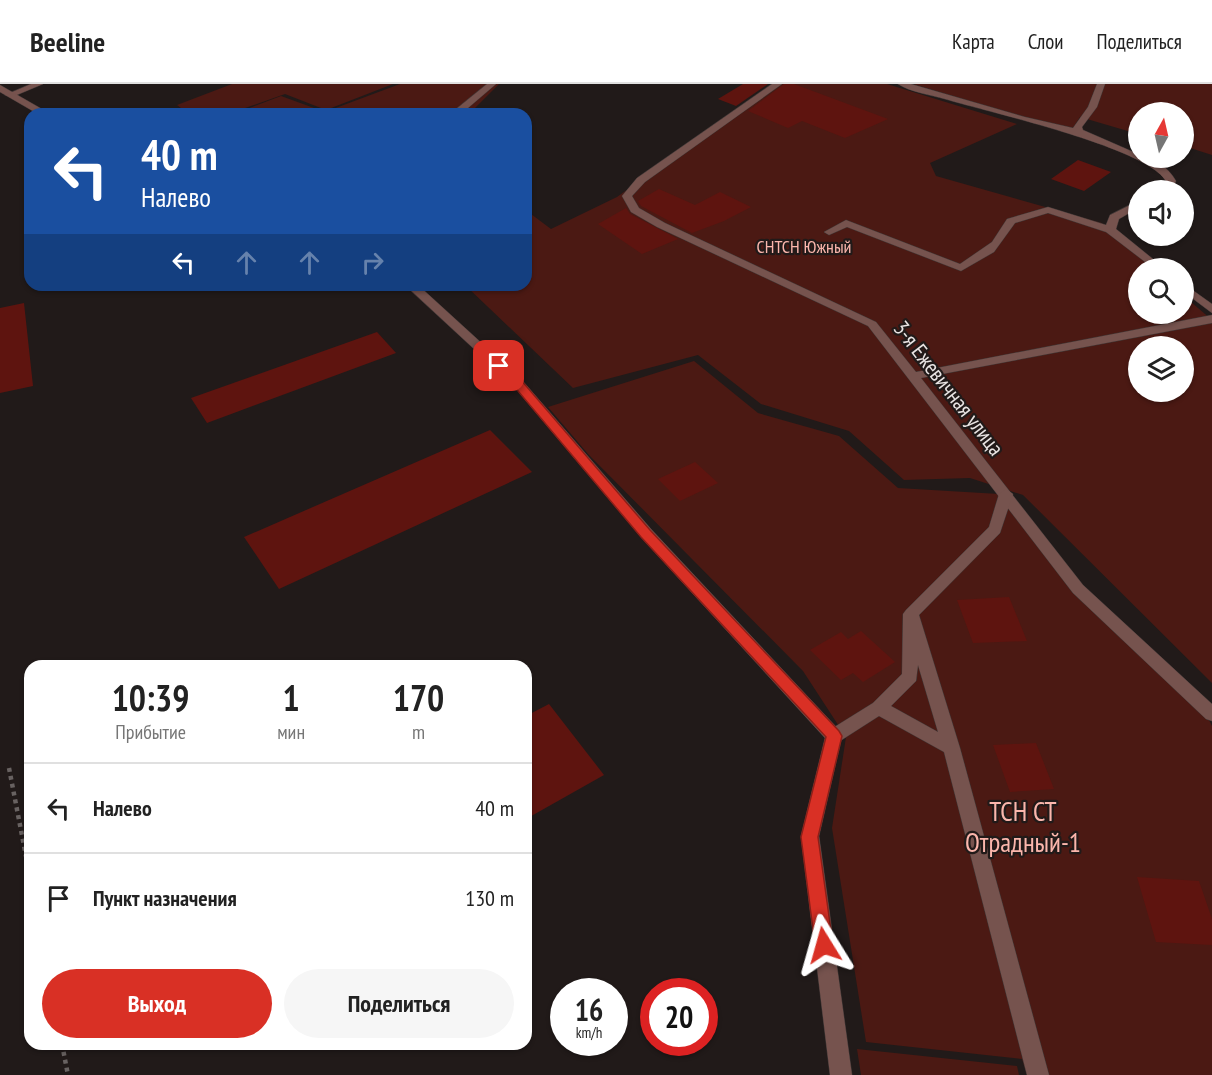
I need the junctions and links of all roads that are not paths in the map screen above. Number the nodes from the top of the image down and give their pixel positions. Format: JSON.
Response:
{"nodes":[{"id":1,"x":39,"y":84,"type":"edge"},
{"id":2,"x":492,"y":84,"type":"edge"},
{"id":3,"x":778,"y":84,"type":"edge"},
{"id":4,"x":903,"y":84,"type":"edge"},
{"id":5,"x":1101,"y":84,"type":"edge"},
{"id":6,"x":0,"y":88,"type":"edge"},
{"id":7,"x":9,"y":94,"type":"junction"},
{"id":8,"x":34,"y":108,"type":"edge"},
{"id":9,"x":462,"y":108,"type":"edge"},
{"id":10,"x":1079,"y":132,"type":"junction"},
{"id":11,"x":1128,"y":152,"type":"edge"},
{"id":12,"x":1161,"y":168,"type":"edge"},
{"id":13,"x":1170,"y":180,"type":"edge"},
{"id":14,"x":1128,"y":209,"type":"edge"},
{"id":15,"x":1110,"y":230,"type":"junction"},
{"id":16,"x":829,"y":232,"type":"dead end"},
{"id":17,"x":1146,"y":258,"type":"edge"},
{"id":18,"x":418,"y":291,"type":"edge"},
{"id":19,"x":1194,"y":295,"type":"edge"},
{"id":20,"x":1212,"y":310,"type":"edge"},
{"id":21,"x":1212,"y":320,"type":"edge"},
{"id":22,"x":913,"y":376,"type":"junction"},
{"id":23,"x":1006,"y":494,"type":"junction"},
{"id":24,"x":911,"y":614,"type":"junction"},
{"id":25,"x":879,"y":708,"type":"junction"},
{"id":26,"x":1212,"y":714,"type":"edge"},
{"id":27,"x":834,"y":736,"type":"junction"},
{"id":28,"x":951,"y":748,"type":"junction"},
{"id":29,"x":841,"y":1075,"type":"edge"},
{"id":30,"x":1038,"y":1075,"type":"edge"}],
"edges":[{"from":1,"to":7,"type":"street"},
{"from":2,"to":9,"type":"street"},
{"from":3,"to":22,"type":"street","name":"3-я Ежевичная улица"},
{"from":4,"to":10,"type":"street"},
{"from":5,"to":10,"type":"street"},
{"from":6,"to":7,"type":"street"},
{"from":7,"to":8,"type":"street"},
{"from":10,"to":11,"type":"street"},
{"from":12,"to":13,"type":"street"},
{"from":14,"to":15,"type":"street"},
{"from":15,"to":16,"type":"street"},
{"from":15,"to":17,"type":"street"},
{"from":18,"to":27,"type":"street"},
{"from":19,"to":20,"type":"street"},
{"from":21,"to":22,"type":"street"},
{"from":22,"to":23,"type":"street","name":"3-я Ежевичная улица"},
{"from":23,"to":24,"type":"street"},
{"from":23,"to":26,"type":"street","name":"3-я Ежевичная улица"},
{"from":24,"to":25,"type":"street"},
{"from":24,"to":28,"type":"street"},
{"from":25,"to":27,"type":"street"},
{"from":25,"to":28,"type":"street"},
{"from":27,"to":29,"type":"street"},
{"from":28,"to":30,"type":"street"}]}
